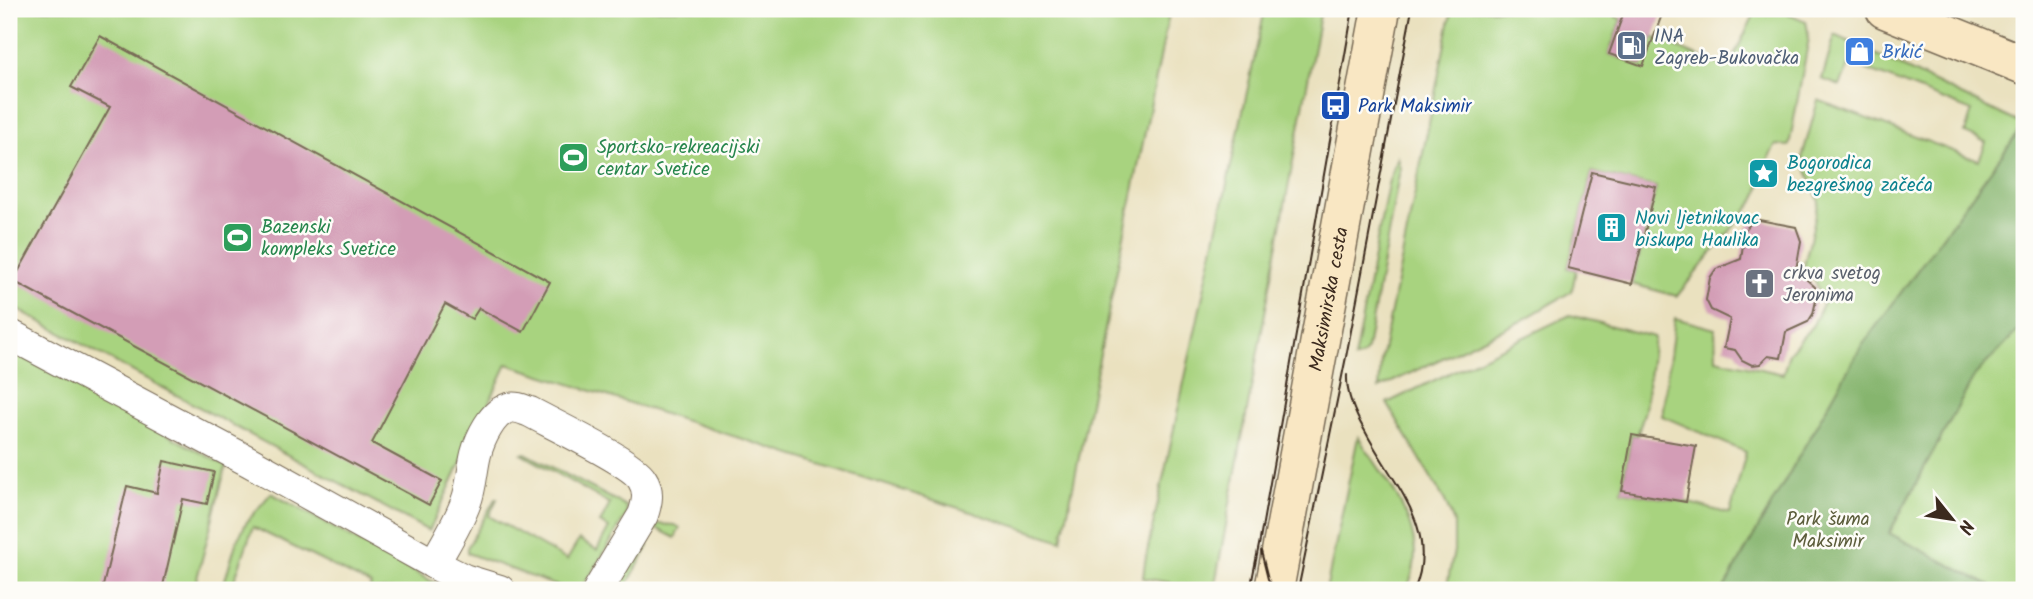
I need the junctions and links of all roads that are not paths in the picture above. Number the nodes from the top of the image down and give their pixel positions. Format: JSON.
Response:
{"nodes":[{"id":1,"x":1381,"y":9,"type":"edge"},
{"id":2,"x":1400,"y":9,"type":"edge"},
{"id":3,"x":1885,"y":9,"type":"edge"},
{"id":4,"x":2024,"y":65,"type":"edge"},
{"id":5,"x":1370,"y":70,"type":"junction"},
{"id":6,"x":9,"y":334,"type":"edge"},
{"id":7,"x":434,"y":564,"type":"junction"},
{"id":8,"x":500,"y":590,"type":"edge"},
{"id":9,"x":598,"y":590,"type":"edge"},
{"id":10,"x":1274,"y":590,"type":"edge"}],
"edges":[{"from":1,"to":5,"type":"main road","name":"Maksimirska cesta"},
{"from":2,"to":5,"type":"main road"},
{"from":3,"to":4,"type":"main road"},
{"from":5,"to":10,"type":"main road","name":"Maksimirska cesta"},
{"from":6,"to":7,"type":"street"},
{"from":7,"to":8,"type":"street"},
{"from":7,"to":9,"type":"street"}]}
